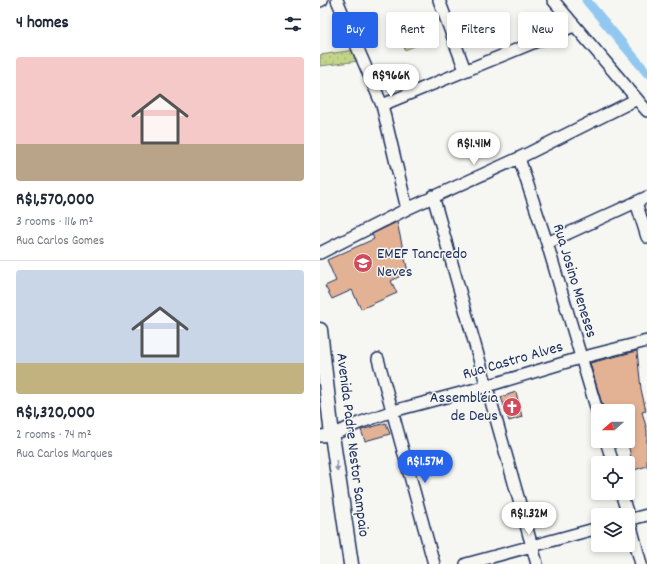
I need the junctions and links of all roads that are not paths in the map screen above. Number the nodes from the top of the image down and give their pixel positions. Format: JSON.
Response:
{"nodes":[{"id":1,"x":337,"y":0,"type":"edge"},
{"id":2,"x":439,"y":0,"type":"edge"},
{"id":3,"x":553,"y":0,"type":"edge"},
{"id":4,"x":574,"y":26,"type":"junction"},
{"id":5,"x":465,"y":70,"type":"junction"},
{"id":6,"x":637,"y":99,"type":"junction"},
{"id":7,"x":382,"y":105,"type":"junction"},
{"id":8,"x":647,"y":111,"type":"edge"},
{"id":9,"x":519,"y":158,"type":"junction"},
{"id":10,"x":433,"y":196,"type":"junction"},
{"id":11,"x":647,"y":197,"type":"edge"},
{"id":12,"x":636,"y":202,"type":"junction"},
{"id":13,"x":407,"y":209,"type":"junction"},
{"id":14,"x":647,"y":237,"type":"edge"},
{"id":15,"x":546,"y":243,"type":"junction"},
{"id":16,"x":320,"y":252,"type":"edge"},
{"id":17,"x":320,"y":330,"type":"edge"},
{"id":18,"x":647,"y":341,"type":"edge"},
{"id":19,"x":580,"y":358,"type":"junction"},
{"id":20,"x":378,"y":359,"type":"dead end"},
{"id":21,"x":487,"y":386,"type":"junction"},
{"id":22,"x":595,"y":404,"type":"edge"},
{"id":23,"x":393,"y":411,"type":"junction"},
{"id":24,"x":326,"y":435,"type":"edge"},
{"id":25,"x":647,"y":515,"type":"edge"},
{"id":26,"x":635,"y":517,"type":"edge"},
{"id":27,"x":591,"y":530,"type":"edge"},
{"id":28,"x":635,"y":543,"type":"edge"},
{"id":29,"x":532,"y":547,"type":"junction"},
{"id":30,"x":351,"y":564,"type":"edge"},
{"id":31,"x":434,"y":564,"type":"edge"},
{"id":32,"x":466,"y":564,"type":"edge"},
{"id":33,"x":537,"y":564,"type":"edge"},
{"id":34,"x":641,"y":564,"type":"edge"}],
"edges":[{"from":1,"to":7,"type":"street"},
{"from":2,"to":5,"type":"street"},
{"from":3,"to":4,"type":"street"},
{"from":4,"to":5,"type":"street"},
{"from":4,"to":6,"type":"street"},
{"from":5,"to":7,"type":"street"},
{"from":6,"to":8,"type":"street"},
{"from":6,"to":9,"type":"street"},
{"from":7,"to":13,"type":"street"},
{"from":9,"to":10,"type":"street"},
{"from":9,"to":15,"type":"street","name":"Rua Josino Meneses"},
{"from":10,"to":13,"type":"street"},
{"from":10,"to":21,"type":"street"},
{"from":11,"to":12,"type":"street"},
{"from":12,"to":14,"type":"street"},
{"from":12,"to":15,"type":"street"},
{"from":13,"to":16,"type":"street"},
{"from":15,"to":19,"type":"street","name":"Rua Josino Meneses"},
{"from":17,"to":24,"type":"main road","name":"Avenida Padre Nestor Sampaio"},
{"from":18,"to":19,"type":"street","name":"Rua Castro Alves"},
{"from":19,"to":21,"type":"street","name":"Rua Castro Alves"},
{"from":19,"to":22,"type":"street","name":"Rua Josino Meneses"},
{"from":20,"to":23,"type":"street"},
{"from":21,"to":23,"type":"street","name":"Rua Castro Alves"},
{"from":21,"to":29,"type":"street"},
{"from":23,"to":24,"type":"street","name":"Rua Castro Alves"},
{"from":23,"to":31,"type":"street"},
{"from":24,"to":30,"type":"main road","name":"Avenida Padre Nestor Sampaio","one_way":true},
{"from":25,"to":26,"type":"street"},
{"from":27,"to":29,"type":"street"},
{"from":28,"to":34,"type":"street"},
{"from":29,"to":32,"type":"street"},
{"from":29,"to":33,"type":"street"}]}
